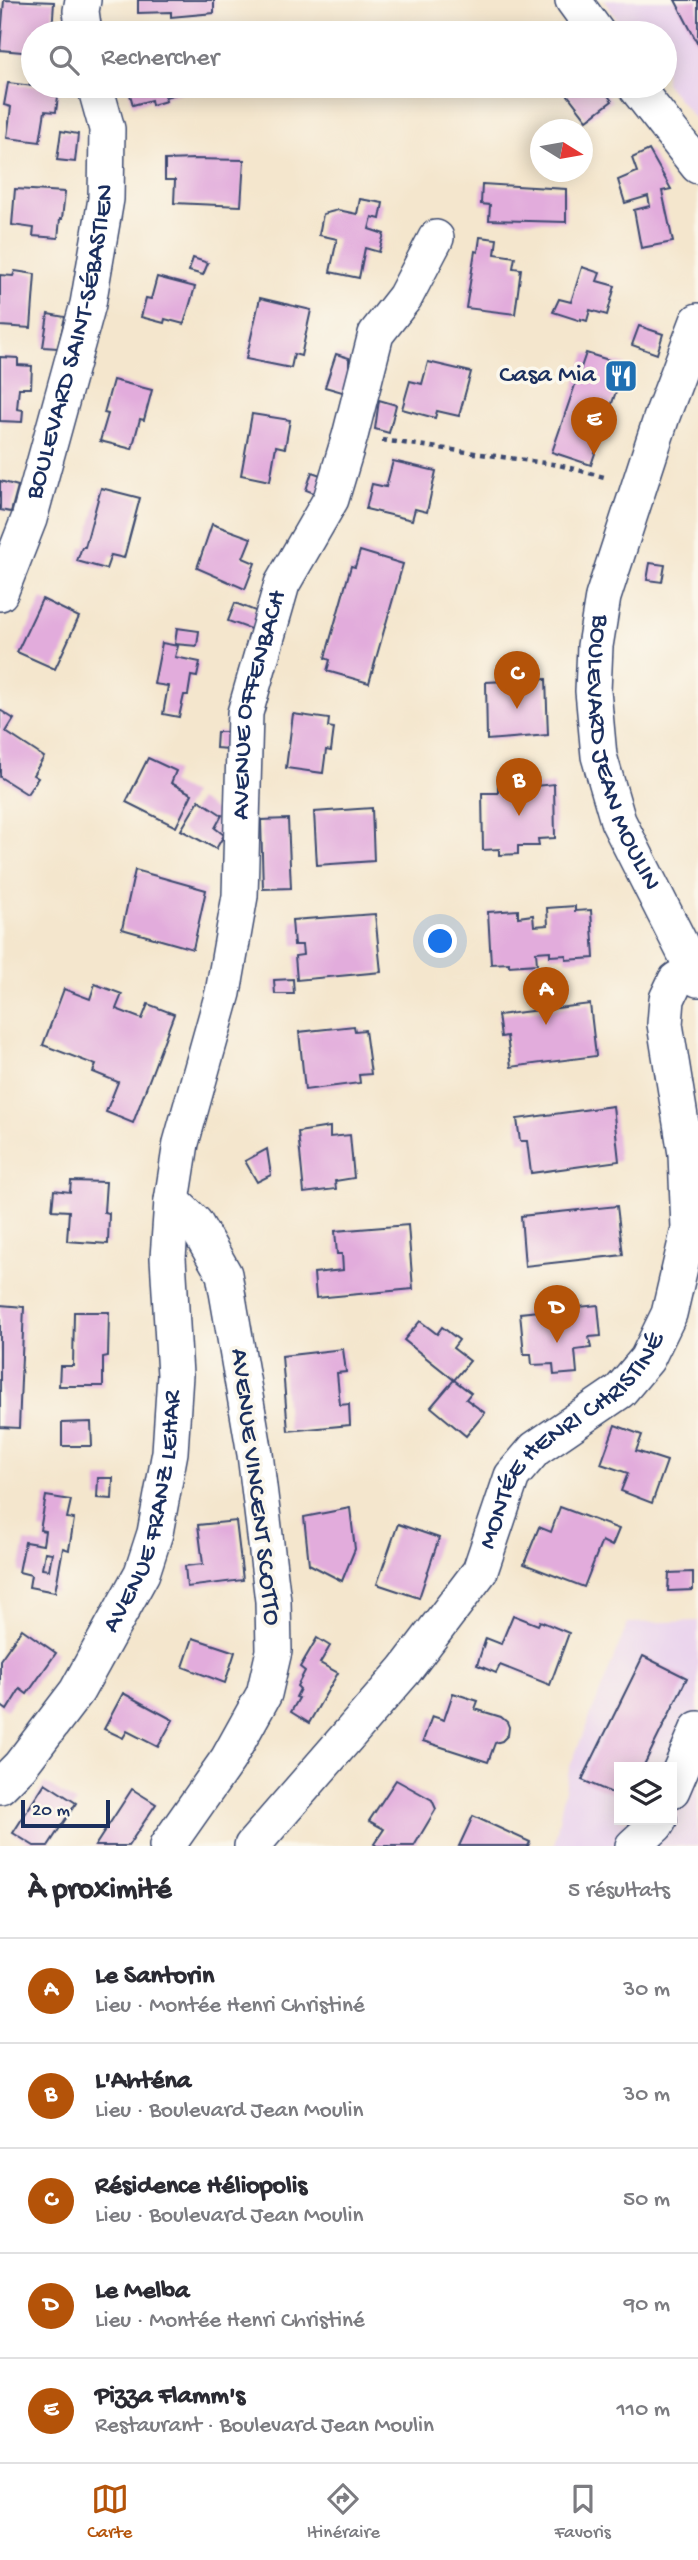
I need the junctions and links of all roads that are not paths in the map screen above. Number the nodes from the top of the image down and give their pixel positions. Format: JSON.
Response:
{"nodes":[{"id":1,"x":83,"y":0,"type":"edge"},
{"id":2,"x":573,"y":0,"type":"edge"},
{"id":3,"x":82,"y":21,"type":"edge"},
{"id":4,"x":588,"y":21,"type":"edge"},
{"id":5,"x":98,"y":98,"type":"edge"},
{"id":6,"x":644,"y":98,"type":"edge"},
{"id":7,"x":698,"y":166,"type":"edge"},
{"id":8,"x":436,"y":237,"type":"dead end"},
{"id":9,"x":698,"y":321,"type":"edge"},
{"id":10,"x":0,"y":593,"type":"edge"},
{"id":11,"x":695,"y":974,"type":"edge"},
{"id":12,"x":172,"y":1201,"type":"junction"},
{"id":13,"x":698,"y":1729,"type":"edge"},
{"id":14,"x":677,"y":1778,"type":"edge"},
{"id":15,"x":0,"y":1786,"type":"edge"},
{"id":16,"x":656,"y":1825,"type":"edge"},
{"id":17,"x":167,"y":1846,"type":"edge"},
{"id":18,"x":252,"y":1846,"type":"edge"},
{"id":19,"x":633,"y":1846,"type":"edge"}],
"edges":[{"from":1,"to":3,"type":"street"},
{"from":2,"to":4,"type":"street"},
{"from":5,"to":10,"type":"street","name":"BOULEVARD SAINT-SÉBASTIEN"},
{"from":6,"to":7,"type":"street"},
{"from":8,"to":12,"type":"street","name":"AVENUE OFFENBACH"},
{"from":9,"to":11,"type":"street","name":"BOULEVARD JEAN MOULIN"},
{"from":11,"to":18,"type":"street","name":"MONTÉE HENRI CHRISTINÉ"},
{"from":12,"to":15,"type":"street","name":"AVENUE FRANZ LEHAR"},
{"from":12,"to":17,"type":"street","name":"AVENUE VINCENT SCOTTO"},
{"from":13,"to":14,"type":"street"},
{"from":16,"to":19,"type":"street"}]}
